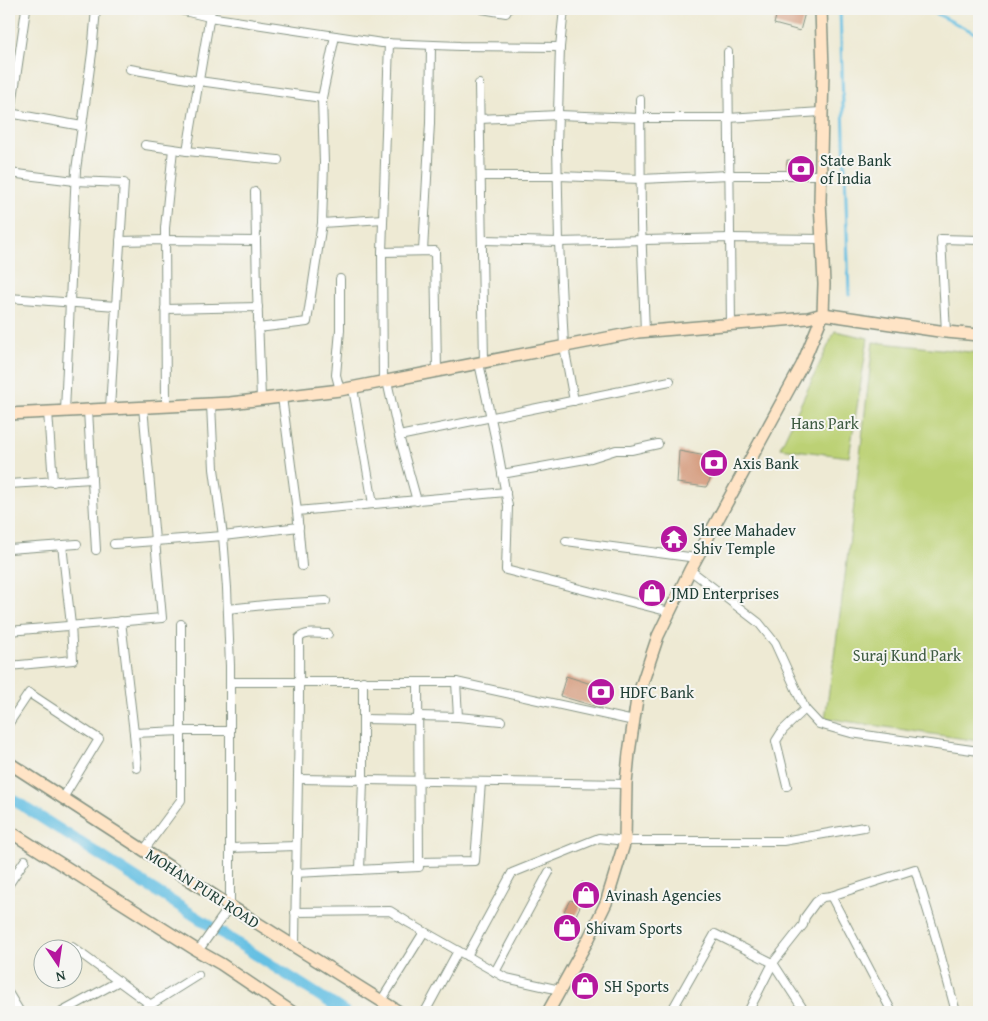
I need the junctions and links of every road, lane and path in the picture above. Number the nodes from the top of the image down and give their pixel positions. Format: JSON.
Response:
{"nodes":[{"id":1,"x":26,"y":9,"type":"edge"},
{"id":2,"x":96,"y":9,"type":"edge"},
{"id":3,"x":176,"y":9,"type":"edge"},
{"id":4,"x":482,"y":9,"type":"edge"},
{"id":5,"x":508,"y":9,"type":"edge"},
{"id":6,"x":564,"y":9,"type":"edge"},
{"id":7,"x":821,"y":9,"type":"edge"},
{"id":8,"x":210,"y":13,"type":"edge"},
{"id":9,"x":335,"y":36,"type":"junction"},
{"id":10,"x":389,"y":43,"type":"junction"},
{"id":11,"x":431,"y":45,"type":"junction"},
{"id":12,"x":560,"y":47,"type":"junction"},
{"id":13,"x":728,"y":52,"type":"dead end"},
{"id":14,"x":130,"y":69,"type":"dead end"},
{"id":15,"x":199,"y":81,"type":"junction"},
{"id":16,"x":479,"y":84,"type":"dead end"},
{"id":17,"x":322,"y":98,"type":"junction"},
{"id":18,"x":640,"y":99,"type":"dead end"},
{"id":19,"x":821,"y":112,"type":"junction"},
{"id":20,"x":10,"y":114,"type":"edge"},
{"id":21,"x":558,"y":114,"type":"junction"},
{"id":22,"x":640,"y":118,"type":"junction"},
{"id":23,"x":728,"y":118,"type":"junction"},
{"id":24,"x":480,"y":119,"type":"junction"},
{"id":25,"x":9,"y":126,"type":"edge"},
{"id":26,"x":82,"y":126,"type":"junction"},
{"id":27,"x":145,"y":146,"type":"dead end"},
{"id":28,"x":173,"y":149,"type":"junction"},
{"id":29,"x":187,"y":151,"type":"junction"},
{"id":30,"x":278,"y":160,"type":"dead end"},
{"id":31,"x":9,"y":173,"type":"edge"},
{"id":32,"x":729,"y":175,"type":"junction"},
{"id":33,"x":821,"y":175,"type":"junction"},
{"id":34,"x":482,"y":176,"type":"junction"},
{"id":35,"x":558,"y":176,"type":"junction"},
{"id":36,"x":641,"y":179,"type":"junction"},
{"id":37,"x":75,"y":181,"type":"junction"},
{"id":38,"x":255,"y":192,"type":"dead end"},
{"id":39,"x":383,"y":219,"type":"junction"},
{"id":40,"x":322,"y":223,"type":"junction"},
{"id":41,"x":730,"y":238,"type":"junction"},
{"id":42,"x":822,"y":239,"type":"junction"},
{"id":43,"x":165,"y":240,"type":"junction"},
{"id":44,"x":483,"y":240,"type":"junction"},
{"id":45,"x":642,"y":240,"type":"junction"},
{"id":46,"x":979,"y":240,"type":"edge"},
{"id":47,"x":120,"y":241,"type":"junction"},
{"id":48,"x":256,"y":241,"type":"junction"},
{"id":49,"x":560,"y":242,"type":"junction"},
{"id":50,"x":423,"y":251,"type":"junction"},
{"id":51,"x":382,"y":252,"type":"junction"},
{"id":52,"x":340,"y":279,"type":"dead end"},
{"id":53,"x":9,"y":298,"type":"edge"},
{"id":54,"x":70,"y":303,"type":"junction"},
{"id":55,"x":116,"y":306,"type":"junction"},
{"id":56,"x":258,"y":307,"type":"junction"},
{"id":57,"x":165,"y":308,"type":"junction"},
{"id":58,"x":823,"y":314,"type":"junction"},
{"id":59,"x":731,"y":324,"type":"junction"},
{"id":60,"x":258,"y":328,"type":"junction"},
{"id":61,"x":645,"y":332,"type":"junction"},
{"id":62,"x":946,"y":332,"type":"junction"},
{"id":63,"x":979,"y":334,"type":"edge"},
{"id":64,"x":564,"y":346,"type":"junction"},
{"id":65,"x":482,"y":363,"type":"junction"},
{"id":66,"x":437,"y":371,"type":"junction"},
{"id":67,"x":670,"y":381,"type":"dead end"},
{"id":68,"x":385,"y":382,"type":"junction"},
{"id":69,"x":352,"y":388,"type":"junction"},
{"id":70,"x":340,"y":390,"type":"junction"},
{"id":71,"x":282,"y":397,"type":"junction"},
{"id":72,"x":261,"y":399,"type":"junction"},
{"id":73,"x":574,"y":401,"type":"junction"},
{"id":74,"x":211,"y":404,"type":"junction"},
{"id":75,"x":166,"y":406,"type":"junction"},
{"id":76,"x":143,"y":407,"type":"junction"},
{"id":77,"x":110,"y":409,"type":"junction"},
{"id":78,"x":88,"y":410,"type":"junction"},
{"id":79,"x":65,"y":411,"type":"junction"},
{"id":80,"x":48,"y":412,"type":"junction"},
{"id":81,"x":9,"y":414,"type":"edge"},
{"id":82,"x":491,"y":417,"type":"junction"},
{"id":83,"x":399,"y":436,"type":"junction"},
{"id":84,"x":658,"y":444,"type":"dead end"},
{"id":85,"x":502,"y":474,"type":"junction"},
{"id":86,"x":92,"y":479,"type":"junction"},
{"id":87,"x":53,"y":482,"type":"junction"},
{"id":88,"x":9,"y":484,"type":"edge"},
{"id":89,"x":506,"y":492,"type":"junction"},
{"id":90,"x":417,"y":500,"type":"junction"},
{"id":91,"x":372,"y":504,"type":"junction"},
{"id":92,"x":297,"y":511,"type":"junction"},
{"id":93,"x":299,"y":527,"type":"junction"},
{"id":94,"x":223,"y":536,"type":"junction"},
{"id":95,"x":156,"y":541,"type":"junction"},
{"id":96,"x":566,"y":541,"type":"dead end"},
{"id":97,"x":77,"y":544,"type":"dead end"},
{"id":98,"x":114,"y":544,"type":"dead end"},
{"id":99,"x":62,"y":545,"type":"junction"},
{"id":100,"x":9,"y":548,"type":"edge"},
{"id":101,"x":96,"y":550,"type":"dead end"},
{"id":102,"x":697,"y":558,"type":"junction"},
{"id":103,"x":302,"y":566,"type":"dead end"},
{"id":104,"x":690,"y":570,"type":"junction"},
{"id":105,"x":326,"y":601,"type":"dead end"},
{"id":106,"x":228,"y":609,"type":"junction"},
{"id":107,"x":670,"y":612,"type":"junction"},
{"id":108,"x":121,"y":621,"type":"junction"},
{"id":109,"x":182,"y":624,"type":"dead end"},
{"id":110,"x":71,"y":625,"type":"junction"},
{"id":111,"x":9,"y":631,"type":"edge"},
{"id":112,"x":328,"y":634,"type":"dead end"},
{"id":113,"x":9,"y":666,"type":"edge"},
{"id":114,"x":300,"y":681,"type":"junction"},
{"id":115,"x":230,"y":682,"type":"junction"},
{"id":116,"x":363,"y":682,"type":"junction"},
{"id":117,"x":418,"y":682,"type":"junction"},
{"id":118,"x":456,"y":682,"type":"junction"},
{"id":119,"x":805,"y":709,"type":"junction"},
{"id":120,"x":458,"y":717,"type":"junction"},
{"id":121,"x":418,"y":718,"type":"junction"},
{"id":122,"x":363,"y":719,"type":"junction"},
{"id":123,"x":501,"y":721,"type":"dead end"},
{"id":124,"x":634,"y":721,"type":"junction"},
{"id":125,"x":9,"y":723,"type":"edge"},
{"id":126,"x":181,"y":730,"type":"junction"},
{"id":127,"x":134,"y":732,"type":"junction"},
{"id":128,"x":230,"y":732,"type":"junction"},
{"id":129,"x":979,"y":751,"type":"edge"},
{"id":130,"x":9,"y":763,"type":"edge"},
{"id":131,"x":137,"y":768,"type":"dead end"},
{"id":132,"x":298,"y":779,"type":"junction"},
{"id":133,"x":363,"y":780,"type":"junction"},
{"id":134,"x":418,"y":780,"type":"junction"},
{"id":135,"x":481,"y":782,"type":"junction"},
{"id":136,"x":626,"y":784,"type":"junction"},
{"id":137,"x":787,"y":786,"type":"dead end"},
{"id":138,"x":63,"y":798,"type":"junction"},
{"id":139,"x":864,"y":826,"type":"dead end"},
{"id":140,"x":9,"y":831,"type":"edge"},
{"id":141,"x":625,"y":841,"type":"junction"},
{"id":142,"x":296,"y":846,"type":"junction"},
{"id":143,"x":230,"y":848,"type":"junction"},
{"id":144,"x":144,"y":850,"type":"junction"},
{"id":145,"x":26,"y":860,"type":"dead end"},
{"id":146,"x":419,"y":862,"type":"junction"},
{"id":147,"x":360,"y":870,"type":"junction"},
{"id":148,"x":549,"y":872,"type":"dead end"},
{"id":149,"x":295,"y":874,"type":"junction"},
{"id":150,"x":9,"y":884,"type":"edge"},
{"id":151,"x":831,"y":896,"type":"junction"},
{"id":152,"x":230,"y":906,"type":"junction"},
{"id":153,"x":295,"y":912,"type":"junction"},
{"id":154,"x":424,"y":932,"type":"junction"},
{"id":155,"x":295,"y":947,"type":"junction"},
{"id":156,"x":198,"y":951,"type":"junction"},
{"id":157,"x":458,"y":951,"type":"junction"},
{"id":158,"x":82,"y":954,"type":"edge"},
{"id":159,"x":467,"y":956,"type":"junction"},
{"id":160,"x":773,"y":963,"type":"junction"},
{"id":161,"x":495,"y":972,"type":"junction"},
{"id":162,"x":198,"y":975,"type":"dead end"},
{"id":163,"x":119,"y":981,"type":"junction"},
{"id":164,"x":560,"y":990,"type":"junction"},
{"id":165,"x":9,"y":994,"type":"edge"},
{"id":166,"x":381,"y":1001,"type":"junction"},
{"id":167,"x":151,"y":1005,"type":"junction"},
{"id":168,"x":20,"y":1012,"type":"edge"},
{"id":169,"x":62,"y":1012,"type":"edge"},
{"id":170,"x":139,"y":1012,"type":"edge"},
{"id":171,"x":292,"y":1012,"type":"edge"},
{"id":172,"x":399,"y":1012,"type":"edge"},
{"id":173,"x":426,"y":1012,"type":"edge"},
{"id":174,"x":548,"y":1012,"type":"edge"},
{"id":175,"x":671,"y":1012,"type":"edge"},
{"id":176,"x":748,"y":1012,"type":"edge"},
{"id":177,"x":805,"y":1012,"type":"edge"},
{"id":178,"x":892,"y":1012,"type":"edge"},
{"id":179,"x":956,"y":1012,"type":"edge"}],
"edges":[{"from":1,"to":20,"type":"street"},
{"from":2,"to":26,"type":"street"},
{"from":3,"to":8,"type":"street"},
{"from":4,"to":5,"type":"street"},
{"from":6,"to":12,"type":"street"},
{"from":7,"to":19,"type":"street"},
{"from":8,"to":9,"type":"street"},
{"from":8,"to":15,"type":"street"},
{"from":9,"to":10,"type":"street"},
{"from":9,"to":17,"type":"street"},
{"from":10,"to":11,"type":"street"},
{"from":10,"to":39,"type":"street"},
{"from":11,"to":12,"type":"street"},
{"from":11,"to":50,"type":"street"},
{"from":12,"to":21,"type":"street"},
{"from":13,"to":23,"type":"street"},
{"from":14,"to":15,"type":"street"},
{"from":15,"to":17,"type":"street"},
{"from":15,"to":29,"type":"street"},
{"from":16,"to":24,"type":"street"},
{"from":17,"to":40,"type":"street"},
{"from":18,"to":22,"type":"street"},
{"from":19,"to":23,"type":"street"},
{"from":19,"to":33,"type":"street"},
{"from":20,"to":25,"type":"street"},
{"from":20,"to":26,"type":"street"},
{"from":21,"to":22,"type":"street"},
{"from":21,"to":24,"type":"street"},
{"from":21,"to":35,"type":"street"},
{"from":22,"to":23,"type":"street"},
{"from":22,"to":36,"type":"street"},
{"from":23,"to":32,"type":"street"},
{"from":24,"to":34,"type":"street"},
{"from":26,"to":37,"type":"street"},
{"from":27,"to":28,"type":"street"},
{"from":28,"to":29,"type":"street"},
{"from":28,"to":43,"type":"street"},
{"from":29,"to":30,"type":"street"},
{"from":31,"to":37,"type":"street"},
{"from":32,"to":33,"type":"street"},
{"from":32,"to":36,"type":"street"},
{"from":32,"to":41,"type":"street"},
{"from":33,"to":42,"type":"street"},
{"from":34,"to":35,"type":"street"},
{"from":34,"to":44,"type":"street"},
{"from":35,"to":36,"type":"street"},
{"from":35,"to":49,"type":"street"},
{"from":36,"to":45,"type":"street"},
{"from":37,"to":47,"type":"street"},
{"from":37,"to":54,"type":"street"},
{"from":38,"to":48,"type":"street"},
{"from":39,"to":40,"type":"street"},
{"from":39,"to":51,"type":"street"},
{"from":40,"to":60,"type":"street"},
{"from":41,"to":42,"type":"street"},
{"from":41,"to":45,"type":"street"},
{"from":41,"to":59,"type":"street"},
{"from":42,"to":58,"type":"street"},
{"from":43,"to":47,"type":"street"},
{"from":43,"to":48,"type":"street"},
{"from":43,"to":57,"type":"street"},
{"from":44,"to":49,"type":"street"},
{"from":44,"to":65,"type":"street"},
{"from":45,"to":49,"type":"street"},
{"from":45,"to":61,"type":"street"},
{"from":46,"to":62,"type":"street"},
{"from":47,"to":55,"type":"street"},
{"from":48,"to":56,"type":"street"},
{"from":49,"to":64,"type":"street"},
{"from":50,"to":51,"type":"street"},
{"from":50,"to":66,"type":"street"},
{"from":51,"to":68,"type":"street"},
{"from":52,"to":70,"type":"street"},
{"from":53,"to":54,"type":"street"},
{"from":54,"to":55,"type":"street"},
{"from":54,"to":79,"type":"street"},
{"from":55,"to":77,"type":"street"},
{"from":56,"to":57,"type":"street"},
{"from":56,"to":60,"type":"street"},
{"from":57,"to":75,"type":"street"},
{"from":58,"to":59,"type":"street"},
{"from":58,"to":62,"type":"street"},
{"from":58,"to":102,"type":"street"},
{"from":59,"to":61,"type":"street"},
{"from":60,"to":72,"type":"street"},
{"from":61,"to":64,"type":"street"},
{"from":62,"to":63,"type":"street"},
{"from":64,"to":65,"type":"street"},
{"from":64,"to":73,"type":"street"},
{"from":65,"to":66,"type":"street"},
{"from":65,"to":82,"type":"street"},
{"from":66,"to":68,"type":"street"},
{"from":67,"to":73,"type":"street"},
{"from":68,"to":69,"type":"street"},
{"from":68,"to":83,"type":"street"},
{"from":69,"to":70,"type":"street"},
{"from":69,"to":91,"type":"street"},
{"from":70,"to":71,"type":"street"},
{"from":71,"to":72,"type":"street"},
{"from":71,"to":92,"type":"street"},
{"from":72,"to":74,"type":"street"},
{"from":73,"to":82,"type":"street"},
{"from":74,"to":75,"type":"street"},
{"from":74,"to":94,"type":"street"},
{"from":75,"to":76,"type":"street"},
{"from":76,"to":77,"type":"street"},
{"from":76,"to":95,"type":"street"},
{"from":77,"to":78,"type":"street"},
{"from":78,"to":79,"type":"street"},
{"from":78,"to":86,"type":"street"},
{"from":79,"to":80,"type":"street"},
{"from":80,"to":81,"type":"street"},
{"from":80,"to":87,"type":"street"},
{"from":82,"to":83,"type":"street"},
{"from":82,"to":85,"type":"street"},
{"from":83,"to":90,"type":"street"},
{"from":84,"to":85,"type":"street"},
{"from":85,"to":89,"type":"street"},
{"from":86,"to":87,"type":"street"},
{"from":86,"to":101,"type":"street"},
{"from":87,"to":88,"type":"street"},
{"from":89,"to":90,"type":"street"},
{"from":89,"to":107,"type":"street"},
{"from":90,"to":91,"type":"street"},
{"from":91,"to":92,"type":"street"},
{"from":92,"to":93,"type":"street"},
{"from":93,"to":94,"type":"street"},
{"from":93,"to":103,"type":"street"},
{"from":94,"to":95,"type":"street"},
{"from":94,"to":106,"type":"street"},
{"from":95,"to":98,"type":"street"},
{"from":95,"to":108,"type":"street"},
{"from":96,"to":102,"type":"street"},
{"from":97,"to":99,"type":"street"},
{"from":99,"to":100,"type":"street"},
{"from":99,"to":110,"type":"street"},
{"from":102,"to":104,"type":"street"},
{"from":104,"to":107,"type":"street"},
{"from":104,"to":119,"type":"street"},
{"from":105,"to":106,"type":"street"},
{"from":106,"to":115,"type":"street"},
{"from":107,"to":124,"type":"street"},
{"from":108,"to":110,"type":"street"},
{"from":108,"to":127,"type":"street"},
{"from":109,"to":126,"type":"street"},
{"from":110,"to":111,"type":"street"},
{"from":110,"to":113,"type":"street"},
{"from":112,"to":114,"type":"street"},
{"from":114,"to":115,"type":"street"},
{"from":114,"to":116,"type":"street"},
{"from":114,"to":132,"type":"street"},
{"from":115,"to":128,"type":"street"},
{"from":116,"to":117,"type":"street"},
{"from":116,"to":122,"type":"street"},
{"from":117,"to":118,"type":"street"},
{"from":117,"to":121,"type":"street"},
{"from":118,"to":120,"type":"street"},
{"from":118,"to":124,"type":"street"},
{"from":119,"to":129,"type":"street"},
{"from":119,"to":137,"type":"street"},
{"from":120,"to":121,"type":"street"},
{"from":120,"to":123,"type":"street"},
{"from":121,"to":122,"type":"street"},
{"from":121,"to":134,"type":"street"},
{"from":122,"to":133,"type":"street"},
{"from":124,"to":136,"type":"street"},
{"from":125,"to":138,"type":"street"},
{"from":126,"to":127,"type":"street"},
{"from":126,"to":128,"type":"street"},
{"from":126,"to":144,"type":"street"},
{"from":127,"to":131,"type":"street"},
{"from":128,"to":143,"type":"street"},
{"from":130,"to":138,"type":"street","name":"MOHAN PURI ROAD"},
{"from":132,"to":133,"type":"street"},
{"from":132,"to":142,"type":"street"},
{"from":133,"to":134,"type":"street"},
{"from":133,"to":147,"type":"street"},
{"from":134,"to":135,"type":"street"},
{"from":134,"to":146,"type":"street"},
{"from":135,"to":136,"type":"street"},
{"from":135,"to":146,"type":"street"},
{"from":136,"to":141,"type":"street"},
{"from":138,"to":144,"type":"street","name":"MOHAN PURI ROAD"},
{"from":139,"to":141,"type":"street"},
{"from":140,"to":156,"type":"street"},
{"from":141,"to":159,"type":"street"},
{"from":141,"to":164,"type":"street"},
{"from":142,"to":143,"type":"street"},
{"from":142,"to":149,"type":"street"},
{"from":143,"to":152,"type":"street"},
{"from":144,"to":152,"type":"street","name":"MOHAN PURI ROAD"},
{"from":145,"to":150,"type":"street"},
{"from":146,"to":147,"type":"street"},
{"from":147,"to":149,"type":"street"},
{"from":148,"to":161,"type":"street"},
{"from":149,"to":153,"type":"street"},
{"from":151,"to":160,"type":"street"},
{"from":151,"to":178,"type":"street"},
{"from":151,"to":179,"type":"street"},
{"from":152,"to":155,"type":"street","name":"MOHAN PURI ROAD"},
{"from":152,"to":156,"type":"street"},
{"from":153,"to":154,"type":"street"},
{"from":153,"to":155,"type":"street"},
{"from":154,"to":157,"type":"street"},
{"from":154,"to":166,"type":"street"},
{"from":155,"to":166,"type":"street","name":"MOHAN PURI ROAD"},
{"from":156,"to":171,"type":"street"},
{"from":157,"to":159,"type":"street"},
{"from":157,"to":173,"type":"street"},
{"from":158,"to":163,"type":"street"},
{"from":159,"to":161,"type":"street"},
{"from":160,"to":175,"type":"street"},
{"from":160,"to":176,"type":"street"},
{"from":160,"to":177,"type":"street"},
{"from":161,"to":164,"type":"street"},
{"from":162,"to":167,"type":"street"},
{"from":163,"to":167,"type":"street"},
{"from":163,"to":169,"type":"street"},
{"from":164,"to":174,"type":"street"},
{"from":165,"to":168,"type":"street"},
{"from":166,"to":172,"type":"street","name":"MOHAN PURI ROAD"},
{"from":167,"to":170,"type":"street"}]}
